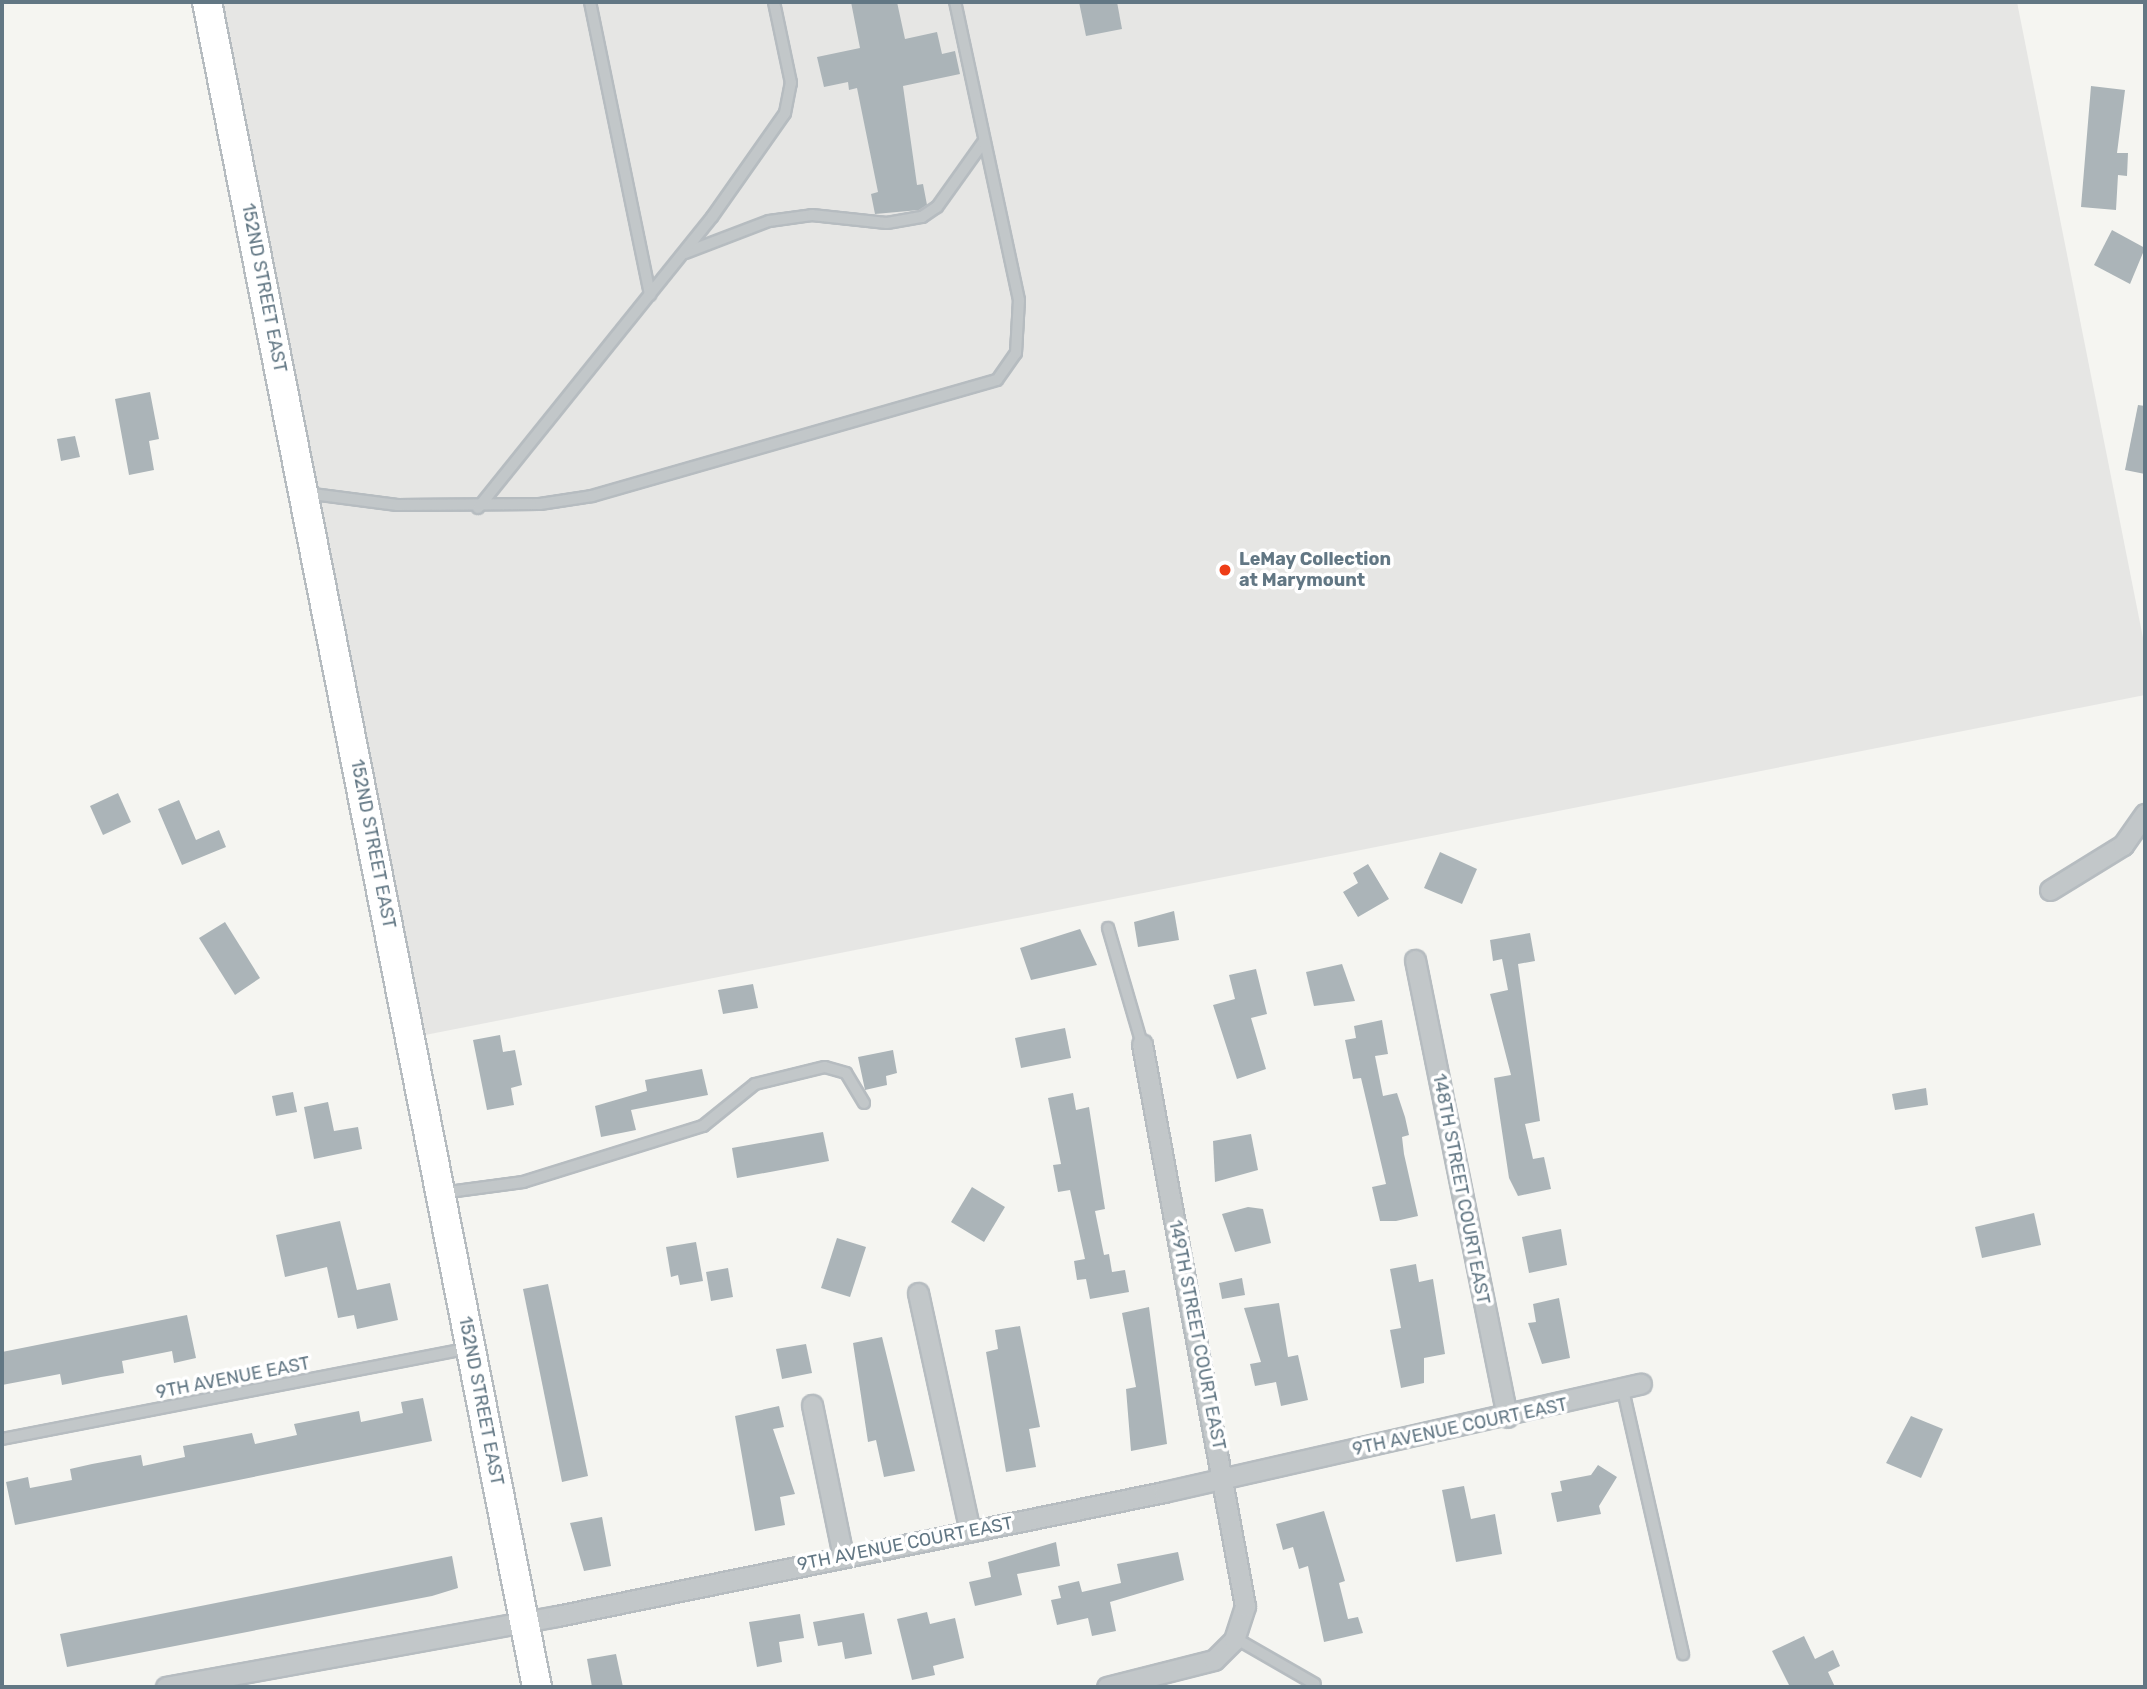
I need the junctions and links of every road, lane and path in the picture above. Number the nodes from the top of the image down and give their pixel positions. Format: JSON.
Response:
{"nodes":[{"id":1,"x":207,"y":2,"type":"edge"},
{"id":2,"x":590,"y":2,"type":"edge"},
{"id":3,"x":774,"y":2,"type":"edge"},
{"id":4,"x":956,"y":2,"type":"edge"},
{"id":5,"x":984,"y":141,"type":"junction"},
{"id":6,"x":682,"y":254,"type":"junction"},
{"id":7,"x":650,"y":295,"type":"junction"},
{"id":8,"x":304,"y":492,"type":"junction"},
{"id":9,"x":478,"y":508,"type":"junction"},
{"id":10,"x":2145,"y":814,"type":"edge"},
{"id":11,"x":2050,"y":890,"type":"dead end"},
{"id":12,"x":1108,"y":928,"type":"dead end"},
{"id":13,"x":1415,"y":960,"type":"dead end"},
{"id":14,"x":1142,"y":1044,"type":"joint"},
{"id":15,"x":864,"y":1103,"type":"dead end"},
{"id":16,"x":441,"y":1194,"type":"junction"},
{"id":17,"x":918,"y":1293,"type":"dead end"},
{"id":18,"x":471,"y":1348,"type":"junction"},
{"id":19,"x":1632,"y":1387,"type":"joint"},
{"id":20,"x":812,"y":1405,"type":"dead end"},
{"id":21,"x":1507,"y":1417,"type":"junction"},
{"id":22,"x":2,"y":1439,"type":"edge"},
{"id":23,"x":1224,"y":1478,"type":"junction"},
{"id":24,"x":970,"y":1531,"type":"junction"},
{"id":25,"x":843,"y":1556,"type":"junction"},
{"id":26,"x":523,"y":1618,"type":"junction"},
{"id":27,"x":1238,"y":1632,"type":"junction"},
{"id":28,"x":1683,"y":1654,"type":"dead end"},
{"id":29,"x":1315,"y":1684,"type":"dead end"},
{"id":30,"x":166,"y":1687,"type":"edge"},
{"id":31,"x":537,"y":1687,"type":"edge"},
{"id":32,"x":1107,"y":1687,"type":"edge"}],
"edges":[{"from":1,"to":8,"type":"main road","name":"152ND STREET EAST"},
{"from":2,"to":7,"type":"lane"},
{"from":3,"to":6,"type":"lane"},
{"from":4,"to":5,"type":"lane"},
{"from":5,"to":6,"type":"lane"},
{"from":5,"to":9,"type":"lane"},
{"from":6,"to":7,"type":"lane"},
{"from":7,"to":9,"type":"lane"},
{"from":8,"to":9,"type":"lane"},
{"from":8,"to":16,"type":"main road","name":"152ND STREET EAST"},
{"from":10,"to":11,"type":"street"},
{"from":12,"to":14,"type":"lane"},
{"from":13,"to":21,"type":"street","name":"148TH STREET COURT EAST"},
{"from":14,"to":23,"type":"street","name":"149TH STREET COURT EAST"},
{"from":15,"to":16,"type":"lane"},
{"from":16,"to":18,"type":"main road","name":"152ND STREET EAST"},
{"from":17,"to":24,"type":"street"},
{"from":18,"to":22,"type":"lane","name":"9TH AVENUE EAST"},
{"from":18,"to":26,"type":"main road","name":"152ND STREET EAST"},
{"from":19,"to":21,"type":"street","name":"9TH AVENUE COURT EAST"},
{"from":19,"to":28,"type":"lane"},
{"from":20,"to":25,"type":"street"},
{"from":21,"to":23,"type":"street","name":"9TH AVENUE COURT EAST"},
{"from":23,"to":24,"type":"street","name":"9TH AVENUE COURT EAST"},
{"from":23,"to":27,"type":"street","name":"149TH STREET COURT EAST"},
{"from":24,"to":25,"type":"street","name":"9TH AVENUE COURT EAST"},
{"from":25,"to":26,"type":"street","name":"9TH AVENUE COURT EAST"},
{"from":26,"to":30,"type":"street","name":"9TH AVENUE COURT EAST"},
{"from":26,"to":31,"type":"main road","name":"152ND STREET EAST"},
{"from":27,"to":29,"type":"lane"},
{"from":27,"to":32,"type":"street"}]}
